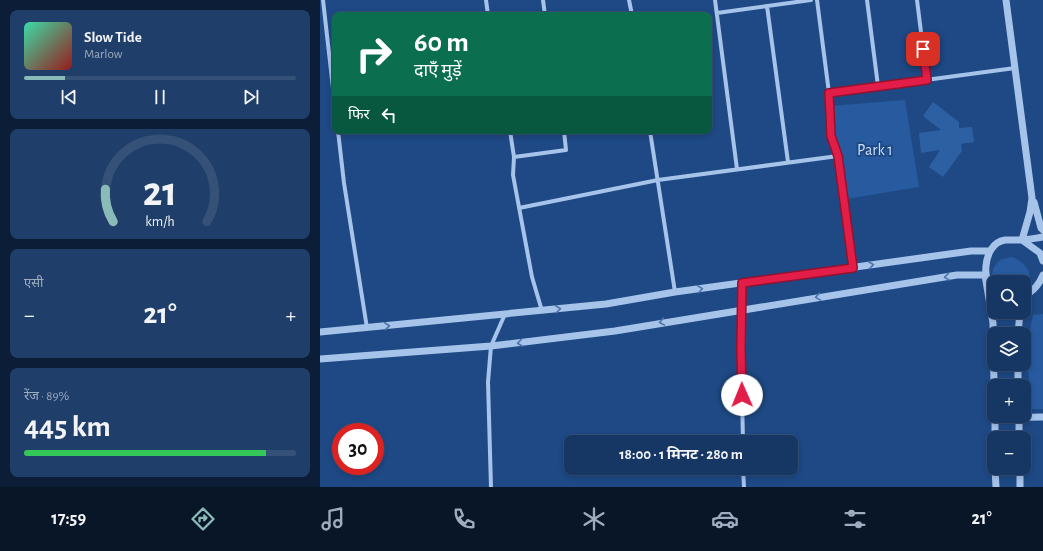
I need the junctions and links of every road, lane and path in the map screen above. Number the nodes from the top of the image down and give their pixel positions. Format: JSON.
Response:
{"nodes":[{"id":1,"x":322,"y":0,"type":"edge"},
{"id":2,"x":486,"y":0,"type":"edge"},
{"id":3,"x":543,"y":0,"type":"edge"},
{"id":4,"x":629,"y":0,"type":"edge"},
{"id":5,"x":715,"y":0,"type":"edge"},
{"id":6,"x":811,"y":0,"type":"edge"},
{"id":7,"x":817,"y":0,"type":"edge"},
{"id":8,"x":867,"y":0,"type":"edge"},
{"id":9,"x":917,"y":0,"type":"edge"},
{"id":10,"x":1006,"y":0,"type":"edge"},
{"id":11,"x":767,"y":6,"type":"junction"},
{"id":12,"x":488,"y":12,"type":"edge"},
{"id":13,"x":545,"y":12,"type":"edge"},
{"id":14,"x":631,"y":12,"type":"edge"},
{"id":15,"x":717,"y":13,"type":"junction"},
{"id":16,"x":332,"y":67,"type":"edge"},
{"id":17,"x":1016,"y":68,"type":"junction"},
{"id":18,"x":927,"y":80,"type":"junction"},
{"id":19,"x":878,"y":86,"type":"junction"},
{"id":20,"x":829,"y":93,"type":"junction"},
{"id":21,"x":338,"y":134,"type":"edge"},
{"id":22,"x":510,"y":134,"type":"edge"},
{"id":23,"x":564,"y":134,"type":"edge"},
{"id":24,"x":650,"y":134,"type":"edge"},
{"id":25,"x":838,"y":156,"type":"junction"},
{"id":26,"x":514,"y":158,"type":"junction"},
{"id":27,"x":788,"y":162,"type":"junction"},
{"id":28,"x":737,"y":169,"type":"junction"},
{"id":29,"x":658,"y":180,"type":"junction"},
{"id":30,"x":1032,"y":198,"type":"junction"},
{"id":31,"x":519,"y":208,"type":"junction"},
{"id":32,"x":1043,"y":230,"type":"edge"},
{"id":33,"x":1043,"y":237,"type":"edge"},
{"id":34,"x":1022,"y":240,"type":"junction"},
{"id":35,"x":990,"y":251,"type":"junction"},
{"id":36,"x":1043,"y":261,"type":"edge"},
{"id":37,"x":853,"y":268,"type":"junction"},
{"id":38,"x":986,"y":275,"type":"junction"},
{"id":39,"x":1043,"y":275,"type":"edge"},
{"id":40,"x":742,"y":283,"type":"junction"},
{"id":41,"x":1041,"y":284,"type":"edge"},
{"id":42,"x":675,"y":292,"type":"junction"},
{"id":43,"x":1031,"y":292,"type":"edge"},
{"id":44,"x":743,"y":309,"type":"junction"},
{"id":45,"x":542,"y":311,"type":"junction"},
{"id":46,"x":505,"y":314,"type":"junction"},
{"id":47,"x":367,"y":328,"type":"junction"},
{"id":48,"x":320,"y":332,"type":"edge"},
{"id":49,"x":491,"y":346,"type":"junction"},
{"id":50,"x":320,"y":359,"type":"edge"},
{"id":51,"x":994,"y":379,"type":"edge"},
{"id":52,"x":1031,"y":416,"type":"edge"},
{"id":53,"x":1043,"y":417,"type":"edge"},
{"id":54,"x":743,"y":435,"type":"edge"},
{"id":55,"x":743,"y":475,"type":"edge"},
{"id":56,"x":995,"y":475,"type":"edge"},
{"id":57,"x":1020,"y":475,"type":"edge"},
{"id":58,"x":491,"y":487,"type":"edge"},
{"id":59,"x":744,"y":487,"type":"edge"},
{"id":60,"x":996,"y":487,"type":"edge"},
{"id":61,"x":1020,"y":487,"type":"edge"}],
"edges":[{"from":1,"to":16,"type":"street"},
{"from":2,"to":12,"type":"street"},
{"from":3,"to":13,"type":"street"},
{"from":4,"to":14,"type":"street"},
{"from":5,"to":15,"type":"street"},
{"from":6,"to":11,"type":"street"},
{"from":7,"to":20,"type":"street"},
{"from":8,"to":19,"type":"street"},
{"from":9,"to":18,"type":"street"},
{"from":10,"to":17,"type":"street"},
{"from":11,"to":15,"type":"street"},
{"from":11,"to":27,"type":"street"},
{"from":15,"to":28,"type":"street"},
{"from":17,"to":18,"type":"street"},
{"from":17,"to":30,"type":"street"},
{"from":18,"to":19,"type":"street"},
{"from":19,"to":20,"type":"street"},
{"from":20,"to":25,"type":"street"},
{"from":21,"to":47,"type":"street"},
{"from":22,"to":26,"type":"street"},
{"from":23,"to":26,"type":"street"},
{"from":24,"to":29,"type":"street"},
{"from":25,"to":27,"type":"street"},
{"from":25,"to":37,"type":"street"},
{"from":26,"to":31,"type":"street"},
{"from":27,"to":28,"type":"street"},
{"from":28,"to":29,"type":"street"},
{"from":29,"to":31,"type":"street"},
{"from":29,"to":42,"type":"street"},
{"from":30,"to":32,"type":"street"},
{"from":30,"to":34,"type":"street"},
{"from":31,"to":45,"type":"street"},
{"from":33,"to":34,"type":"street"},
{"from":34,"to":35,"type":"street"},
{"from":34,"to":36,"type":"street"},
{"from":37,"to":35,"type":"street","one_way":true},
{"from":35,"to":38,"type":"street"},
{"from":37,"to":40,"type":"street"},
{"from":38,"to":44,"type":"street","one_way":true},
{"from":38,"to":51,"type":"street"},
{"from":39,"to":41,"type":"street"},
{"from":42,"to":40,"type":"street","one_way":true},
{"from":40,"to":44,"type":"street"},
{"from":41,"to":43,"type":"street"},
{"from":45,"to":42,"type":"street","one_way":true},
{"from":44,"to":49,"type":"street","one_way":true},
{"from":44,"to":54,"type":"street"},
{"from":45,"to":46,"type":"street"},
{"from":47,"to":46,"type":"street","one_way":true},
{"from":46,"to":49,"type":"street"},
{"from":47,"to":48,"type":"street"},
{"from":49,"to":50,"type":"street"},
{"from":49,"to":58,"type":"street"},
{"from":52,"to":53,"type":"street"},
{"from":55,"to":59,"type":"street"},
{"from":56,"to":60,"type":"street"},
{"from":57,"to":61,"type":"street"}]}
